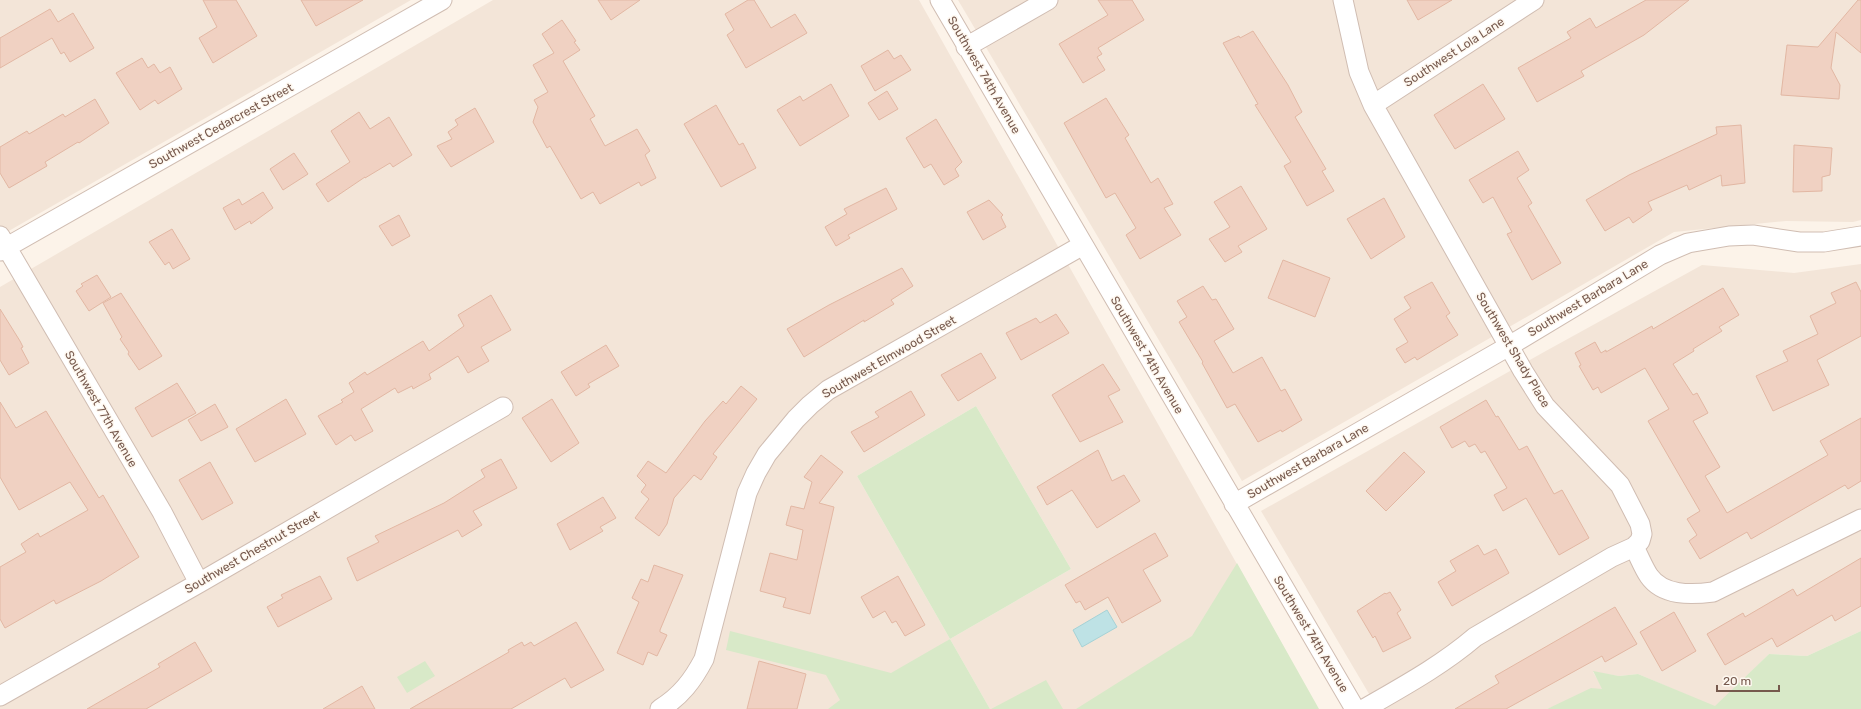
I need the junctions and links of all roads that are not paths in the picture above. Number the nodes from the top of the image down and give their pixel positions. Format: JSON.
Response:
{"nodes":[{"id":1,"x":442,"y":0,"type":"edge"},
{"id":2,"x":940,"y":0,"type":"edge"},
{"id":3,"x":1048,"y":0,"type":"edge"},
{"id":4,"x":1343,"y":0,"type":"edge"},
{"id":5,"x":1534,"y":0,"type":"edge"},
{"id":6,"x":966,"y":47,"type":"junction"},
{"id":7,"x":1373,"y":105,"type":"junction"},
{"id":8,"x":1861,"y":236,"type":"edge"},
{"id":9,"x":2,"y":245,"type":"edge"},
{"id":10,"x":1083,"y":245,"type":"junction"},
{"id":11,"x":1509,"y":346,"type":"junction"},
{"id":12,"x":503,"y":407,"type":"dead end"},
{"id":13,"x":1234,"y":504,"type":"junction"},
{"id":14,"x":1861,"y":519,"type":"edge"},
{"id":15,"x":1634,"y":547,"type":"junction"},
{"id":16,"x":199,"y":583,"type":"junction"},
{"id":17,"x":0,"y":696,"type":"edge"},
{"id":18,"x":660,"y":709,"type":"edge"},
{"id":19,"x":1355,"y":709,"type":"edge"},
{"id":20,"x":1364,"y":709,"type":"edge"}],
"edges":[{"from":1,"to":9,"type":"street","name":"Southwest Cedarcrest Street"},
{"from":2,"to":6,"type":"street","name":"Southwest 74th Avenue"},
{"from":3,"to":6,"type":"street"},
{"from":4,"to":7,"type":"street","name":"Southwest Shady Place"},
{"from":5,"to":7,"type":"street","name":"Southwest Lola Lane"},
{"from":6,"to":10,"type":"street","name":"Southwest 74th Avenue"},
{"from":7,"to":11,"type":"street","name":"Southwest Shady Place"},
{"from":8,"to":11,"type":"street","name":"Southwest Barbara Lane"},
{"from":9,"to":16,"type":"street","name":"Southwest 77th Avenue"},
{"from":10,"to":13,"type":"street","name":"Southwest 74th Avenue"},
{"from":10,"to":18,"type":"street","name":"Southwest Elmwood Street"},
{"from":11,"to":13,"type":"street","name":"Southwest Barbara Lane"},
{"from":11,"to":15,"type":"street","name":"Southwest Shady Place"},
{"from":12,"to":16,"type":"street","name":"Southwest Chestnut Street"},
{"from":13,"to":19,"type":"street","name":"Southwest 74th Avenue"},
{"from":14,"to":15,"type":"street"},
{"from":15,"to":20,"type":"street"},
{"from":16,"to":17,"type":"street","name":"Southwest Chestnut Street"}]}
